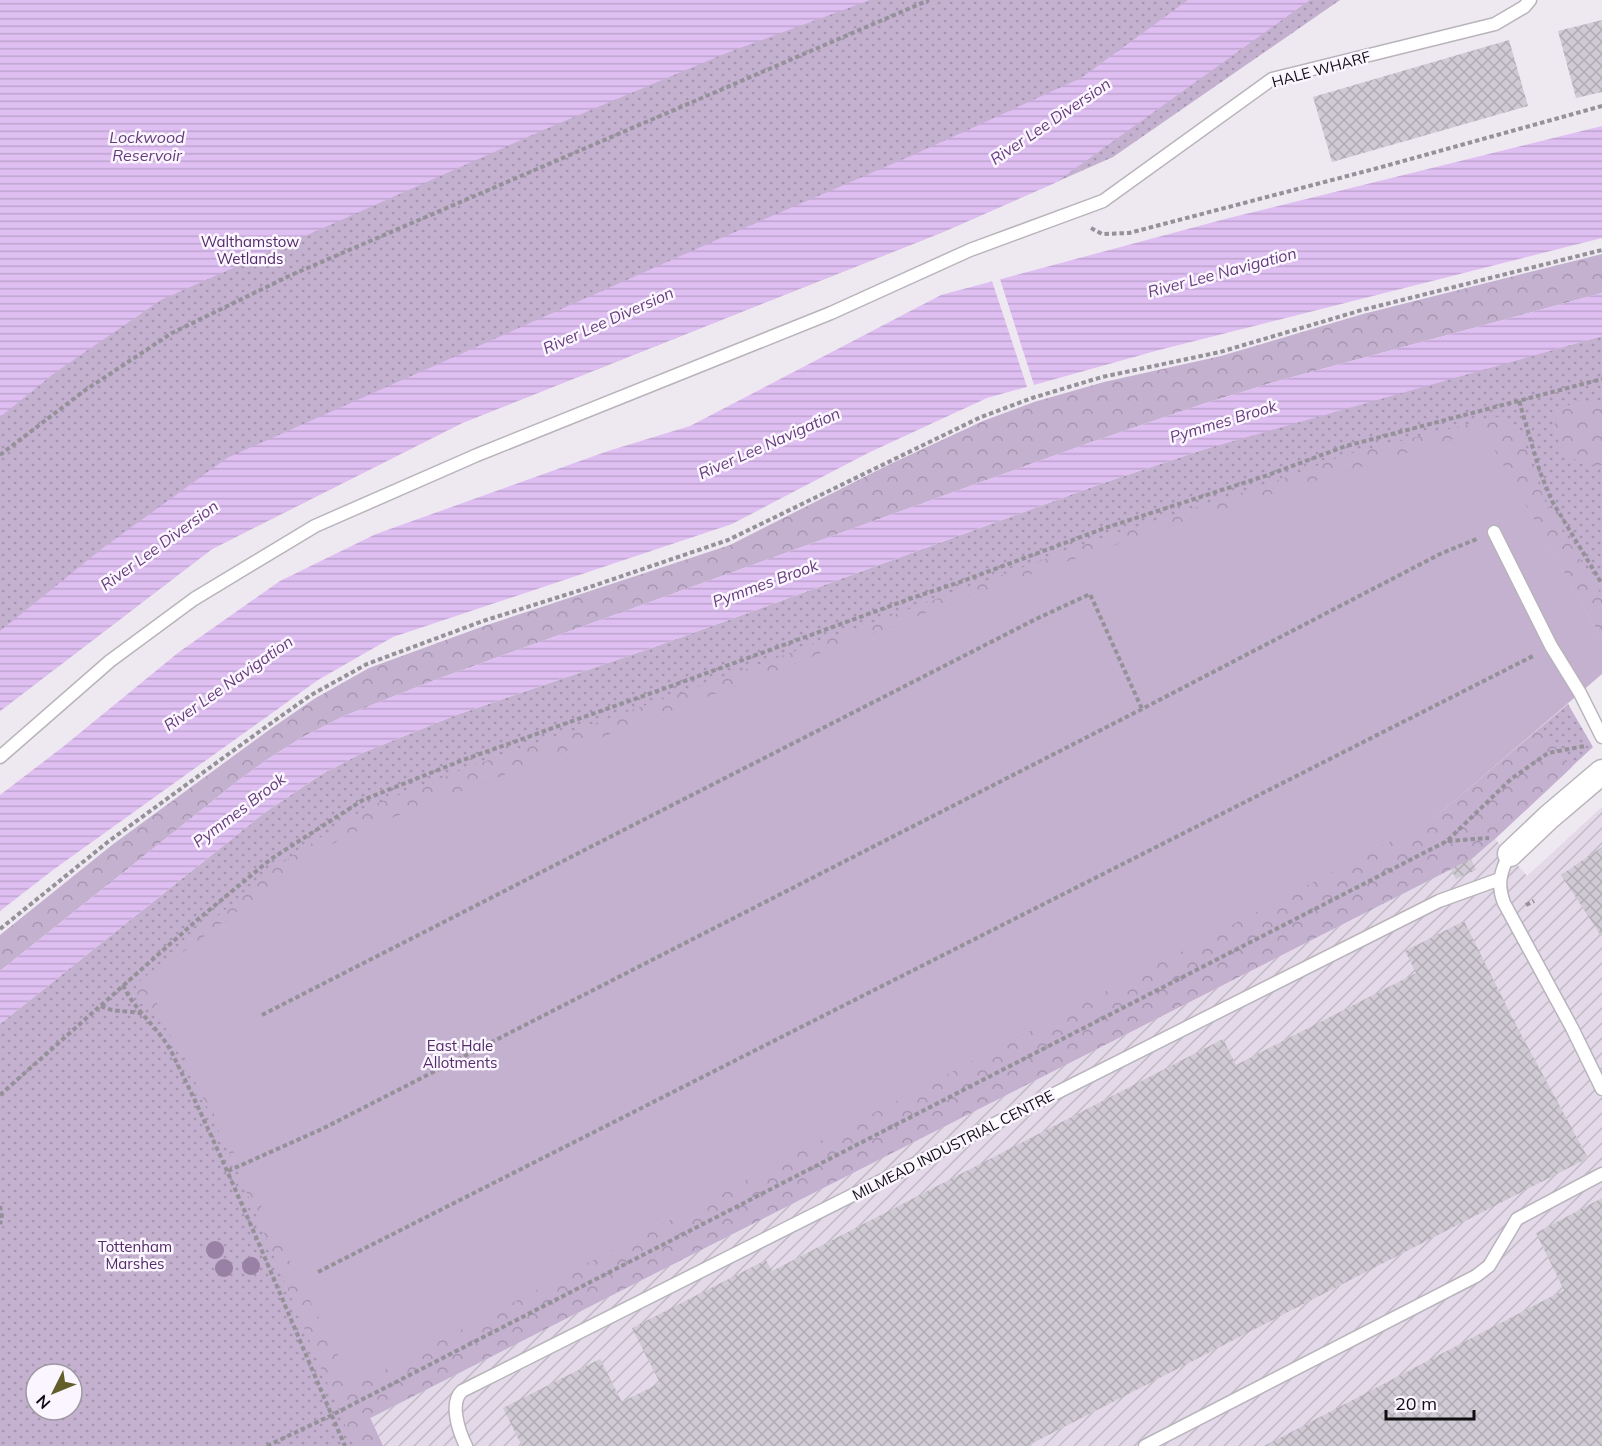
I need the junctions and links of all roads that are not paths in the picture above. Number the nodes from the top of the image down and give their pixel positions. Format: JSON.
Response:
{"nodes":[{"id":1,"x":1530,"y":0,"type":"edge"},
{"id":2,"x":1494,"y":532,"type":"road end"},
{"id":3,"x":1601,"y":736,"type":"edge"},
{"id":4,"x":0,"y":757,"type":"edge"},
{"id":5,"x":1602,"y":772,"type":"edge"},
{"id":6,"x":1504,"y":846,"type":"joint"},
{"id":7,"x":1500,"y":879,"type":"junction"},
{"id":8,"x":1602,"y":1089,"type":"edge"},
{"id":9,"x":1602,"y":1174,"type":"edge"},
{"id":10,"x":466,"y":1446,"type":"edge"},
{"id":11,"x":1145,"y":1446,"type":"edge"}],
"edges":[{"from":1,"to":4,"type":"lane","name":"HALE WHARF"},
{"from":2,"to":3,"type":"lane"},
{"from":5,"to":6,"type":"street"},
{"from":6,"to":7,"type":"lane"},
{"from":7,"to":8,"type":"lane"},
{"from":7,"to":10,"type":"lane","name":"MILMEAD INDUSTRIAL CENTRE"},
{"from":9,"to":11,"type":"lane"}]}
